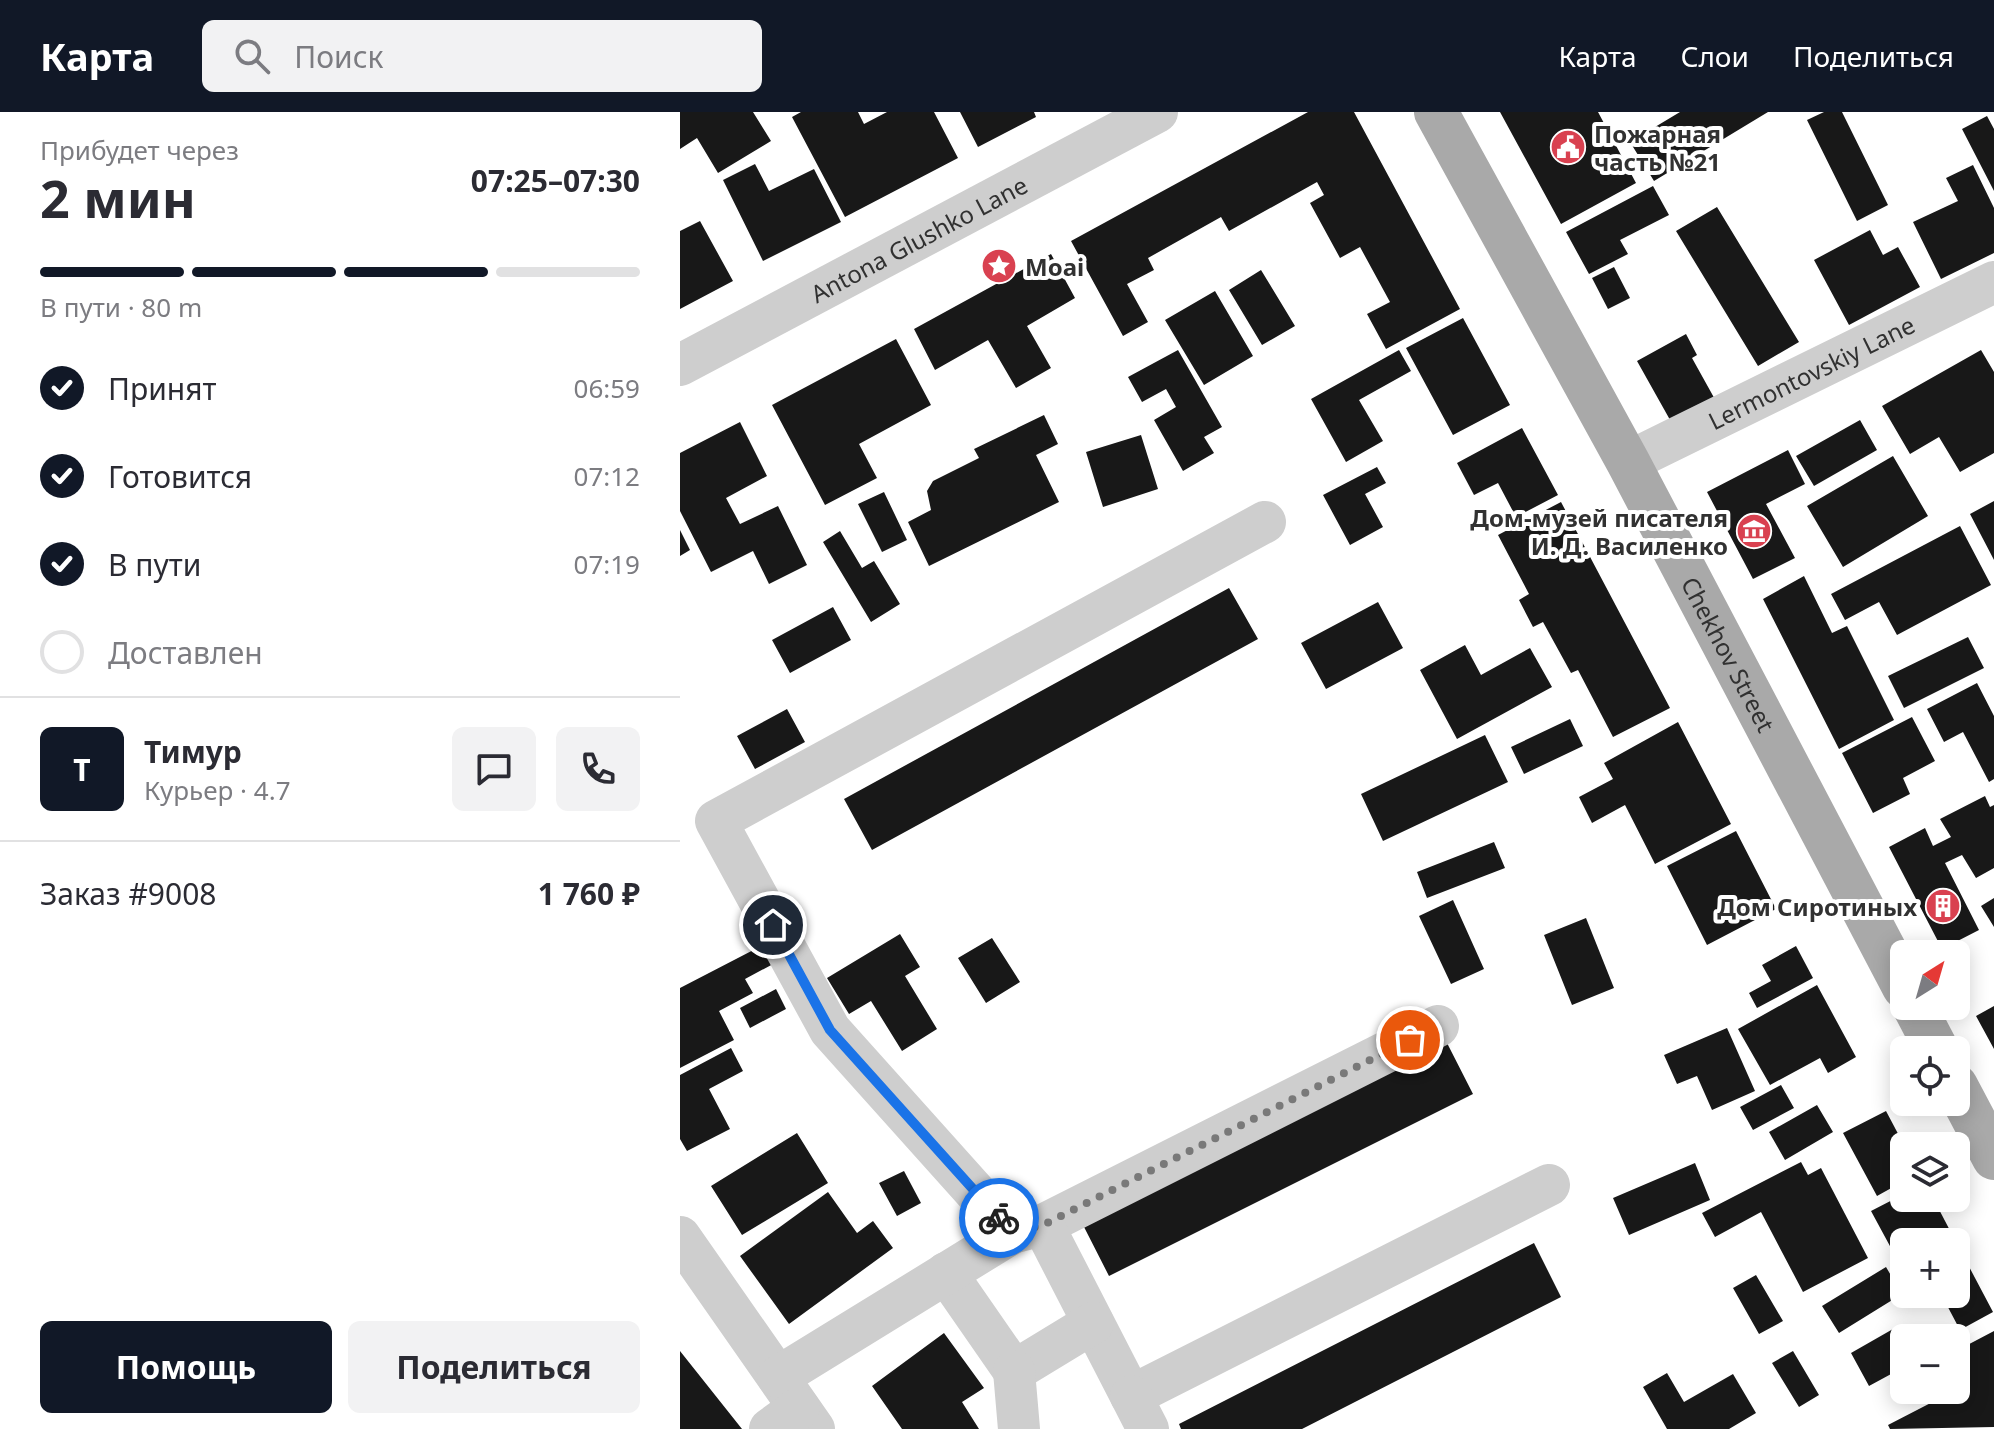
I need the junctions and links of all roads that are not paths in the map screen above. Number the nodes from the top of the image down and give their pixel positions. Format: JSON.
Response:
{"nodes":[{"id":1,"x":1157,"y":112,"type":"edge"},
{"id":2,"x":1436,"y":112,"type":"edge"},
{"id":3,"x":1994,"y":282,"type":"edge"},
{"id":4,"x":680,"y":365,"type":"edge"},
{"id":5,"x":1628,"y":462,"type":"junction"},
{"id":6,"x":1265,"y":522,"type":"dead end"},
{"id":7,"x":1890,"y":960,"type":"edge"},
{"id":8,"x":1438,"y":1026,"type":"dead end"},
{"id":9,"x":1970,"y":1113,"type":"edge"},
{"id":10,"x":1994,"y":1158,"type":"edge"},
{"id":11,"x":1549,"y":1185,"type":"dead end"},
{"id":12,"x":1028,"y":1229,"type":"junction"},
{"id":13,"x":680,"y":1237,"type":"edge"},
{"id":14,"x":946,"y":1273,"type":"junction"},
{"id":15,"x":1093,"y":1323,"type":"junction"},
{"id":16,"x":1014,"y":1371,"type":"junction"},
{"id":17,"x":790,"y":1411,"type":"edge"},
{"id":18,"x":1140,"y":1413,"type":"edge"},
{"id":19,"x":1019,"y":1429,"type":"edge"}],
"edges":[{"from":1,"to":4,"type":"street","name":"Antona Glushko Lane"},
{"from":2,"to":5,"type":"main road","name":"Chekhov Street"},
{"from":3,"to":5,"type":"street","name":"Lermontovskiy Lane"},
{"from":5,"to":7,"type":"main road","name":"Chekhov Street"},
{"from":6,"to":12,"type":"street"},
{"from":8,"to":12,"type":"street"},
{"from":9,"to":10,"type":"main road"},
{"from":11,"to":18,"type":"street"},
{"from":12,"to":14,"type":"street"},
{"from":12,"to":15,"type":"street"},
{"from":13,"to":17,"type":"street"},
{"from":14,"to":16,"type":"street"},
{"from":14,"to":17,"type":"street"},
{"from":15,"to":16,"type":"street"},
{"from":15,"to":18,"type":"street"},
{"from":16,"to":19,"type":"street"}]}
